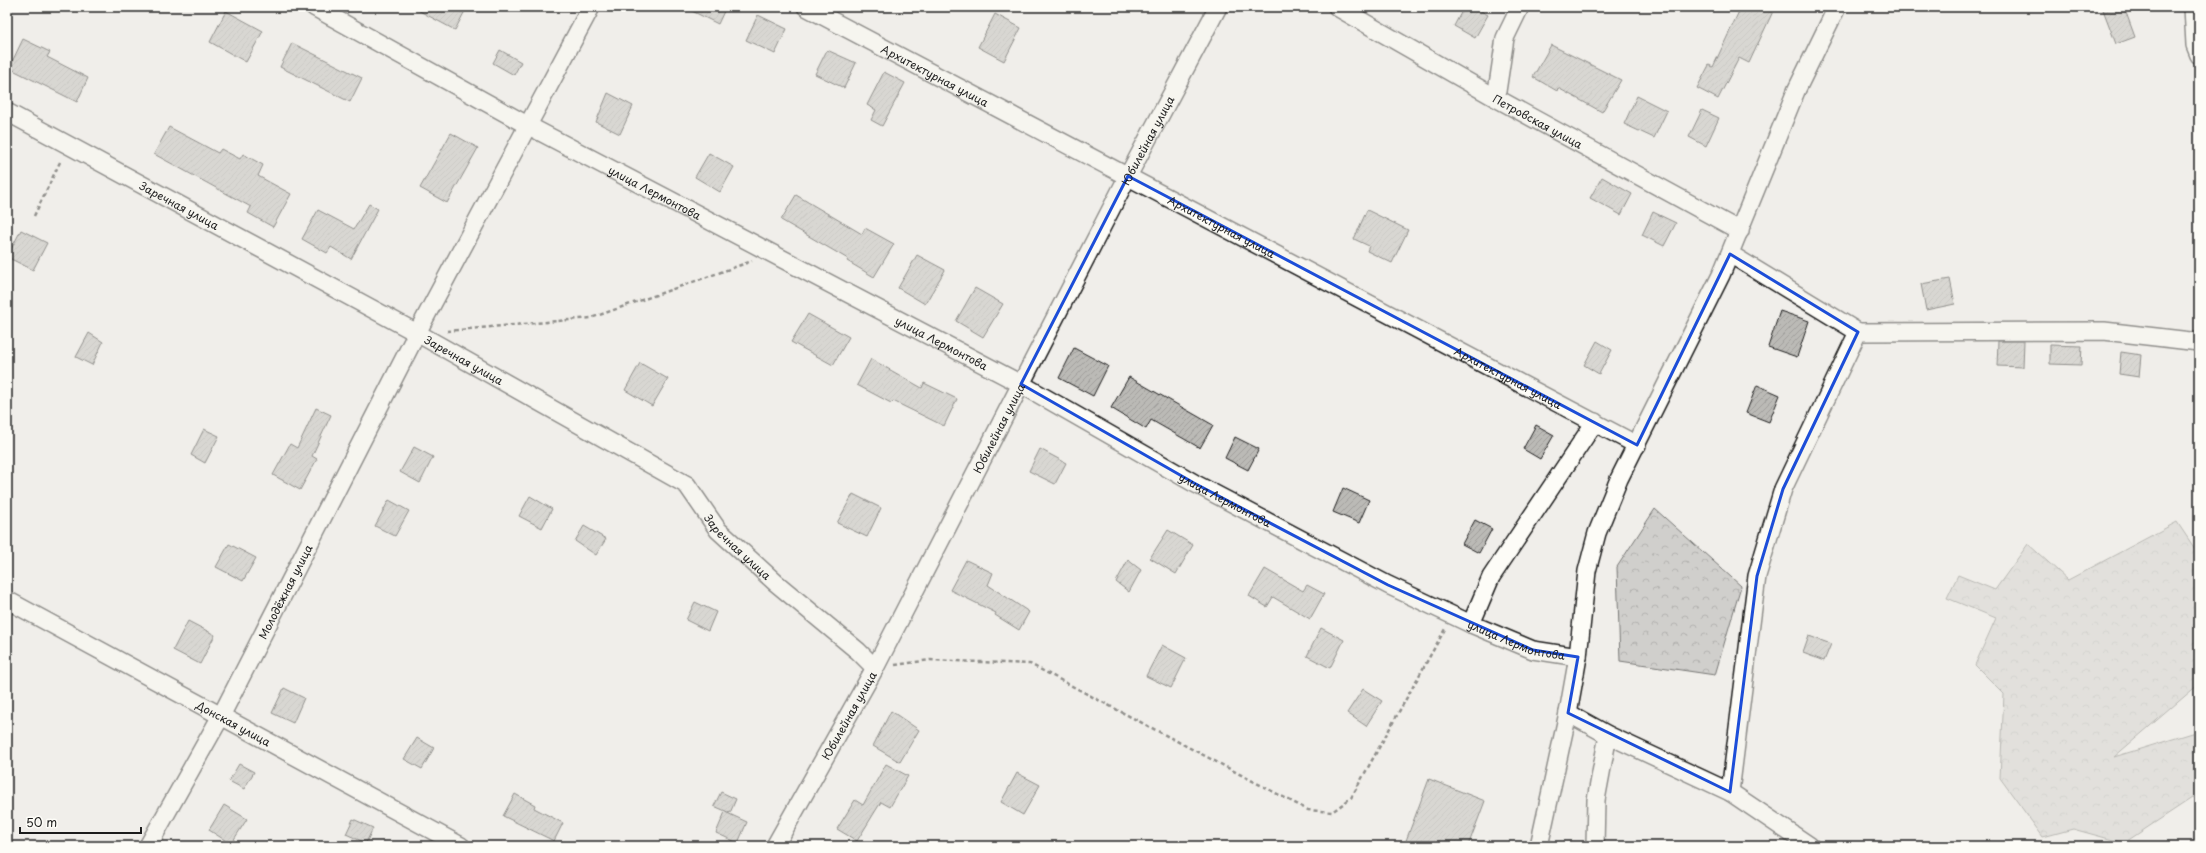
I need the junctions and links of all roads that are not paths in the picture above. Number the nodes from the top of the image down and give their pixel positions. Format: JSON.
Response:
{"nodes":[{"id":1,"x":314,"y":7,"type":"edge"},
{"id":2,"x":591,"y":7,"type":"edge"},
{"id":3,"x":806,"y":7,"type":"edge"},
{"id":4,"x":1218,"y":7,"type":"edge"},
{"id":5,"x":1337,"y":7,"type":"edge"},
{"id":6,"x":1520,"y":7,"type":"edge"},
{"id":7,"x":1837,"y":7,"type":"edge"},
{"id":8,"x":2193,"y":7,"type":"edge"},
{"id":9,"x":2199,"y":55,"type":"edge"},
{"id":10,"x":1496,"y":98,"type":"junction"},
{"id":11,"x":7,"y":112,"type":"edge"},
{"id":12,"x":527,"y":125,"type":"junction"},
{"id":13,"x":1128,"y":176,"type":"junction"},
{"id":14,"x":1740,"y":231,"type":"junction"},
{"id":15,"x":1730,"y":254,"type":"junction"},
{"id":16,"x":1858,"y":332,"type":"junction"},
{"id":17,"x":417,"y":333,"type":"junction"},
{"id":18,"x":2199,"y":342,"type":"edge"},
{"id":19,"x":1021,"y":384,"type":"junction"},
{"id":20,"x":1595,"y":422,"type":"junction"},
{"id":21,"x":1637,"y":445,"type":"junction"},
{"id":22,"x":7,"y":600,"type":"edge"},
{"id":23,"x":1471,"y":624,"type":"junction"},
{"id":24,"x":1578,"y":657,"type":"junction"},
{"id":25,"x":875,"y":668,"type":"junction"},
{"id":26,"x":1568,"y":713,"type":"junction"},
{"id":27,"x":221,"y":716,"type":"junction"},
{"id":28,"x":1608,"y":735,"type":"junction"},
{"id":29,"x":1730,"y":792,"type":"junction"},
{"id":30,"x":148,"y":846,"type":"edge"},
{"id":31,"x":461,"y":846,"type":"edge"},
{"id":32,"x":775,"y":846,"type":"edge"},
{"id":33,"x":1539,"y":846,"type":"edge"},
{"id":34,"x":1595,"y":846,"type":"edge"},
{"id":35,"x":1810,"y":846,"type":"edge"}],
"edges":[{"from":1,"to":12,"type":"street","name":"улица Лермонтова"},
{"from":2,"to":12,"type":"street","name":"Молодёжная улица"},
{"from":3,"to":13,"type":"street","name":"Архитектурная улица"},
{"from":4,"to":13,"type":"street","name":"Юбилейная улица"},
{"from":5,"to":10,"type":"street","name":"Петровская улица"},
{"from":6,"to":10,"type":"street"},
{"from":7,"to":14,"type":"street"},
{"from":8,"to":9,"type":"street"},
{"from":10,"to":14,"type":"street","name":"Петровская улица"},
{"from":11,"to":17,"type":"street","name":"Заречная улица"},
{"from":12,"to":17,"type":"street","name":"Молодёжная улица"},
{"from":12,"to":19,"type":"street","name":"улица Лермонтова"},
{"from":13,"to":19,"type":"street","name":"Юбилейная улица"},
{"from":13,"to":20,"type":"street","name":"Архитектурная улица"},
{"from":14,"to":15,"type":"street"},
{"from":15,"to":16,"type":"street"},
{"from":15,"to":21,"type":"street"},
{"from":16,"to":18,"type":"street"},
{"from":16,"to":29,"type":"street"},
{"from":17,"to":25,"type":"street","name":"Заречная улица"},
{"from":17,"to":27,"type":"street","name":"Молодёжная улица"},
{"from":19,"to":23,"type":"street","name":"улица Лермонтова"},
{"from":19,"to":25,"type":"street","name":"Юбилейная улица"},
{"from":20,"to":21,"type":"street","name":"Архитектурная улица"},
{"from":20,"to":23,"type":"street"},
{"from":21,"to":24,"type":"street"},
{"from":22,"to":27,"type":"street","name":"Донская улица"},
{"from":23,"to":24,"type":"street","name":"улица Лермонтова"},
{"from":24,"to":26,"type":"street"},
{"from":25,"to":32,"type":"street","name":"Юбилейная улица"},
{"from":26,"to":28,"type":"street"},
{"from":26,"to":33,"type":"street"},
{"from":27,"to":30,"type":"street","name":"Молодёжная улица"},
{"from":27,"to":31,"type":"street","name":"Донская улица"},
{"from":28,"to":29,"type":"street"},
{"from":28,"to":34,"type":"street"},
{"from":29,"to":35,"type":"street"}]}
